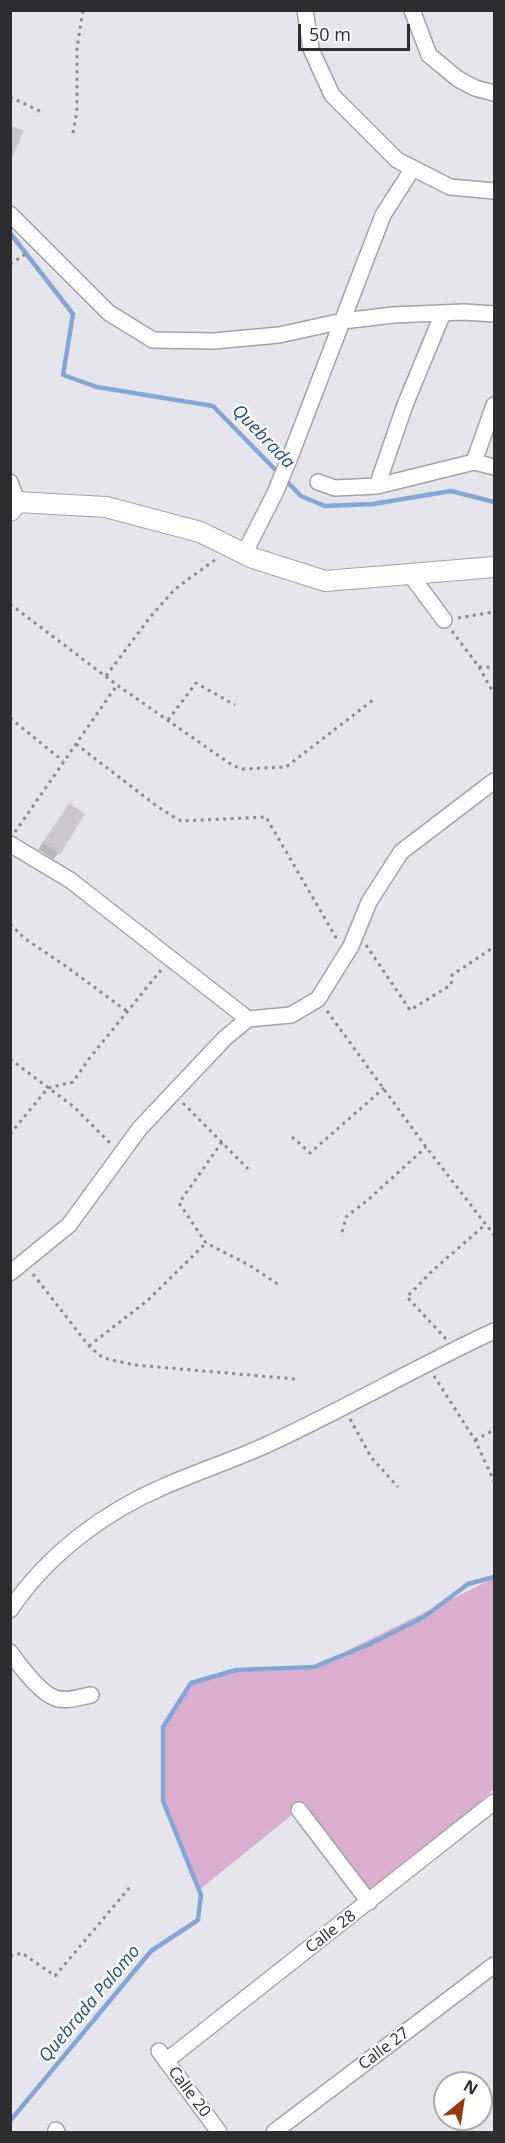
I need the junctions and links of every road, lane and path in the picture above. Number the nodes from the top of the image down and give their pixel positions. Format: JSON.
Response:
{"nodes":[{"id":1,"x":83,"y":10,"type":"edge"},
{"id":2,"x":305,"y":10,"type":"edge"},
{"id":3,"x":412,"y":10,"type":"edge"},
{"id":4,"x":495,"y":93,"type":"edge"},
{"id":5,"x":10,"y":97,"type":"edge"},
{"id":6,"x":44,"y":113,"type":"dead end"},
{"id":7,"x":73,"y":134,"type":"dead end"},
{"id":8,"x":413,"y":168,"type":"junction"},
{"id":9,"x":495,"y":191,"type":"edge"},
{"id":10,"x":10,"y":214,"type":"edge"},
{"id":11,"x":30,"y":251,"type":"dead end"},
{"id":12,"x":10,"y":264,"type":"edge"},
{"id":13,"x":443,"y":313,"type":"junction"},
{"id":14,"x":495,"y":314,"type":"edge"},
{"id":15,"x":343,"y":321,"type":"junction"},
{"id":16,"x":495,"y":405,"type":"edge"},
{"id":17,"x":474,"y":462,"type":"junction"},
{"id":18,"x":495,"y":467,"type":"edge"},
{"id":19,"x":10,"y":482,"type":"edge"},
{"id":20,"x":318,"y":482,"type":"dead end"},
{"id":21,"x":377,"y":486,"type":"junction"},
{"id":22,"x":14,"y":507,"type":"edge"},
{"id":23,"x":238,"y":551,"type":"junction"},
{"id":24,"x":495,"y":567,"type":"edge"},
{"id":25,"x":410,"y":574,"type":"junction"},
{"id":26,"x":10,"y":604,"type":"edge"},
{"id":27,"x":495,"y":612,"type":"edge"},
{"id":28,"x":444,"y":620,"type":"junction"},
{"id":29,"x":479,"y":667,"type":"junction"},
{"id":30,"x":495,"y":668,"type":"edge"},
{"id":31,"x":106,"y":676,"type":"junction"},
{"id":32,"x":117,"y":685,"type":"junction"},
{"id":33,"x":495,"y":694,"type":"edge"},
{"id":34,"x":373,"y":700,"type":"dead end"},
{"id":35,"x":236,"y":705,"type":"dead end"},
{"id":36,"x":10,"y":718,"type":"edge"},
{"id":37,"x":168,"y":720,"type":"junction"},
{"id":38,"x":76,"y":744,"type":"junction"},
{"id":39,"x":63,"y":761,"type":"junction"},
{"id":40,"x":495,"y":781,"type":"edge"},
{"id":41,"x":10,"y":838,"type":"edge"},
{"id":42,"x":10,"y":844,"type":"edge"},
{"id":43,"x":10,"y":924,"type":"edge"},
{"id":44,"x":357,"y":931,"type":"junction"},
{"id":45,"x":495,"y":947,"type":"edge"},
{"id":46,"x":345,"y":953,"type":"junction"},
{"id":47,"x":170,"y":959,"type":"junction"},
{"id":48,"x":318,"y":999,"type":"junction"},
{"id":49,"x":128,"y":1012,"type":"junction"},
{"id":50,"x":248,"y":1019,"type":"junction"},
{"id":51,"x":10,"y":1059,"type":"edge"},
{"id":52,"x":48,"y":1088,"type":"junction"},
{"id":53,"x":384,"y":1088,"type":"junction"},
{"id":54,"x":174,"y":1093,"type":"junction"},
{"id":55,"x":10,"y":1134,"type":"edge"},
{"id":56,"x":292,"y":1137,"type":"dead end"},
{"id":57,"x":222,"y":1142,"type":"junction"},
{"id":58,"x":426,"y":1147,"type":"junction"},
{"id":59,"x":121,"y":1154,"type":"junction"},
{"id":60,"x":248,"y":1169,"type":"dead end"},
{"id":61,"x":486,"y":1224,"type":"junction"},
{"id":62,"x":342,"y":1232,"type":"dead end"},
{"id":63,"x":495,"y":1235,"type":"edge"},
{"id":64,"x":206,"y":1243,"type":"junction"},
{"id":65,"x":24,"y":1263,"type":"junction"},
{"id":66,"x":10,"y":1273,"type":"edge"},
{"id":67,"x":279,"y":1285,"type":"dead end"},
{"id":68,"x":495,"y":1331,"type":"edge"},
{"id":69,"x":88,"y":1346,"type":"junction"},
{"id":70,"x":455,"y":1349,"type":"junction"},
{"id":71,"x":426,"y":1365,"type":"junction"},
{"id":72,"x":295,"y":1380,"type":"dead end"},
{"id":73,"x":343,"y":1407,"type":"junction"},
{"id":74,"x":495,"y":1430,"type":"edge"},
{"id":75,"x":475,"y":1440,"type":"junction"},
{"id":76,"x":495,"y":1481,"type":"edge"},
{"id":77,"x":398,"y":1487,"type":"dead end"},
{"id":78,"x":10,"y":1610,"type":"edge"},
{"id":79,"x":10,"y":1652,"type":"edge"},
{"id":80,"x":91,"y":1695,"type":"dead end"},
{"id":81,"x":495,"y":1802,"type":"edge"},
{"id":82,"x":298,"y":1810,"type":"dead end"},
{"id":83,"x":130,"y":1887,"type":"dead end"},
{"id":84,"x":369,"y":1902,"type":"junction"},
{"id":85,"x":10,"y":1956,"type":"edge"},
{"id":86,"x":495,"y":1965,"type":"edge"},
{"id":87,"x":163,"y":2056,"type":"joint"},
{"id":88,"x":219,"y":2133,"type":"edge"},
{"id":89,"x":274,"y":2133,"type":"edge"}],
"edges":[{"from":1,"to":7,"type":"path"},
{"from":2,"to":8,"type":"street"},
{"from":3,"to":4,"type":"street"},
{"from":5,"to":6,"type":"path"},
{"from":8,"to":9,"type":"street"},
{"from":8,"to":15,"type":"street"},
{"from":10,"to":15,"type":"street"},
{"from":11,"to":12,"type":"path"},
{"from":13,"to":14,"type":"street"},
{"from":13,"to":15,"type":"street"},
{"from":13,"to":21,"type":"street"},
{"from":15,"to":23,"type":"street"},
{"from":16,"to":17,"type":"street"},
{"from":17,"to":18,"type":"street"},
{"from":17,"to":21,"type":"street"},
{"from":19,"to":22,"type":"street"},
{"from":20,"to":21,"type":"street"},
{"from":22,"to":23,"type":"street"},
{"from":23,"to":25,"type":"street"},
{"from":23,"to":31,"type":"path"},
{"from":24,"to":25,"type":"street"},
{"from":25,"to":28,"type":"street"},
{"from":26,"to":31,"type":"path"},
{"from":27,"to":28,"type":"path"},
{"from":28,"to":29,"type":"path"},
{"from":29,"to":30,"type":"path"},
{"from":29,"to":33,"type":"path"},
{"from":31,"to":32,"type":"path"},
{"from":32,"to":37,"type":"path"},
{"from":32,"to":38,"type":"path"},
{"from":34,"to":37,"type":"path"},
{"from":35,"to":37,"type":"path"},
{"from":36,"to":39,"type":"path"},
{"from":38,"to":39,"type":"path"},
{"from":38,"to":46,"type":"path"},
{"from":39,"to":41,"type":"path"},
{"from":40,"to":44,"type":"street"},
{"from":42,"to":47,"type":"street"},
{"from":43,"to":49,"type":"path"},
{"from":44,"to":45,"type":"path"},
{"from":44,"to":46,"type":"street"},
{"from":46,"to":48,"type":"street"},
{"from":47,"to":49,"type":"path"},
{"from":47,"to":50,"type":"street"},
{"from":48,"to":50,"type":"street"},
{"from":48,"to":53,"type":"path"},
{"from":49,"to":52,"type":"path"},
{"from":50,"to":54,"type":"street"},
{"from":51,"to":52,"type":"path"},
{"from":52,"to":55,"type":"path"},
{"from":52,"to":59,"type":"path"},
{"from":53,"to":56,"type":"path"},
{"from":53,"to":58,"type":"path"},
{"from":54,"to":57,"type":"path"},
{"from":54,"to":59,"type":"street"},
{"from":57,"to":60,"type":"path"},
{"from":57,"to":64,"type":"path"},
{"from":58,"to":61,"type":"path"},
{"from":58,"to":62,"type":"path"},
{"from":59,"to":65,"type":"street"},
{"from":61,"to":63,"type":"path"},
{"from":61,"to":70,"type":"path"},
{"from":64,"to":67,"type":"path"},
{"from":64,"to":69,"type":"path"},
{"from":65,"to":66,"type":"street"},
{"from":65,"to":69,"type":"path"},
{"from":68,"to":70,"type":"street"},
{"from":69,"to":72,"type":"path"},
{"from":70,"to":71,"type":"street"},
{"from":71,"to":73,"type":"street"},
{"from":71,"to":75,"type":"path"},
{"from":73,"to":77,"type":"path"},
{"from":73,"to":78,"type":"street"},
{"from":74,"to":75,"type":"path"},
{"from":75,"to":76,"type":"path"},
{"from":79,"to":80,"type":"street"},
{"from":81,"to":84,"type":"street","name":"Calle 28"},
{"from":82,"to":84,"type":"street"},
{"from":83,"to":85,"type":"path"},
{"from":84,"to":87,"type":"street","name":"Calle 28"},
{"from":86,"to":89,"type":"street","name":"Calle 27"},
{"from":87,"to":88,"type":"street","name":"Calle 20"}]}
